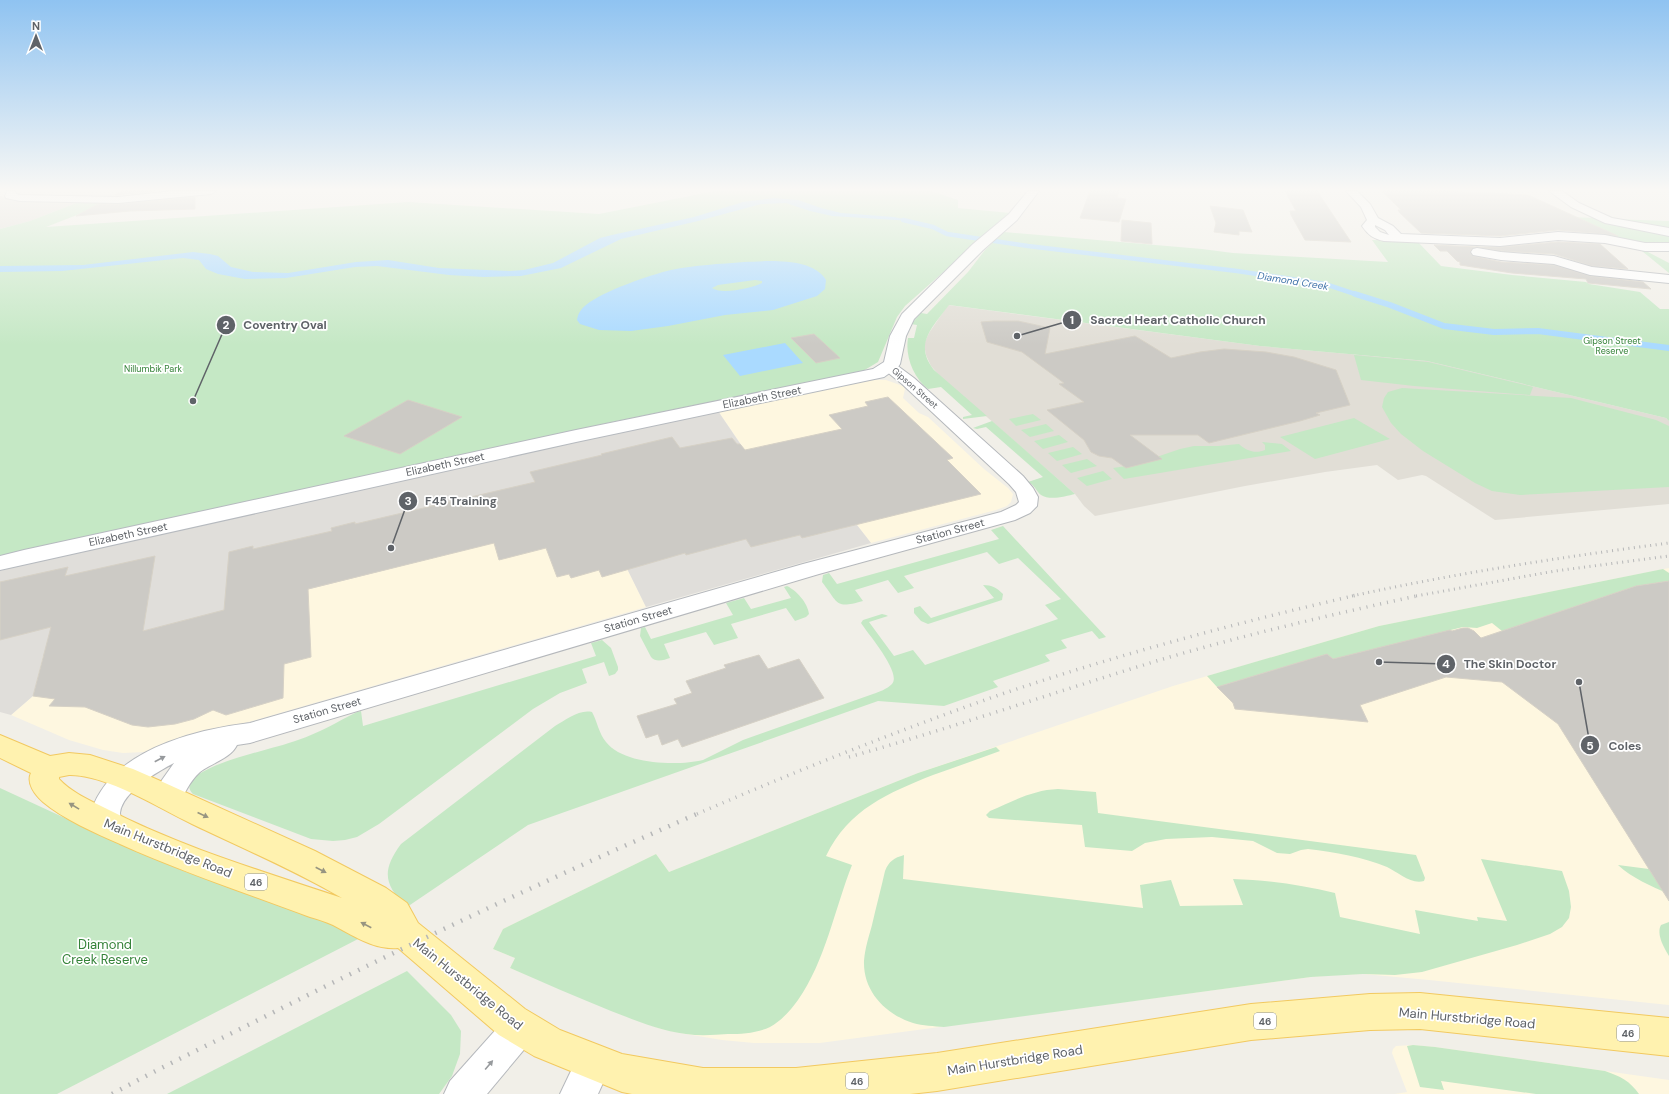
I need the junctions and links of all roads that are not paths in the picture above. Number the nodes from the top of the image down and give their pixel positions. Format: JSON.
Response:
{"nodes":[{"id":1,"x":984,"y":242,"type":"edge"},
{"id":2,"x":1463,"y":242,"type":"edge"},
{"id":3,"x":1617,"y":242,"type":"edge"},
{"id":4,"x":1669,"y":247,"type":"edge"},
{"id":5,"x":1669,"y":280,"type":"edge"},
{"id":6,"x":889,"y":367,"type":"junction"},
{"id":7,"x":1026,"y":506,"type":"joint"},
{"id":8,"x":0,"y":563,"type":"edge"},
{"id":9,"x":250,"y":733,"type":"junction"},
{"id":10,"x":0,"y":746,"type":"edge"},
{"id":11,"x":48,"y":768,"type":"junction"},
{"id":12,"x":127,"y":780,"type":"junction"},
{"id":13,"x":168,"y":798,"type":"junction"},
{"id":14,"x":109,"y":825,"type":"junction"},
{"id":15,"x":404,"y":932,"type":"junction"},
{"id":16,"x":520,"y":1028,"type":"junction"},
{"id":17,"x":1669,"y":1037,"type":"edge"},
{"id":18,"x":586,"y":1079,"type":"edge"},
{"id":19,"x":768,"y":1091,"type":"edge"},
{"id":20,"x":463,"y":1094,"type":"edge"}],
"edges":[{"from":1,"to":6,"type":"street","name":"Gipson Street"},
{"from":2,"to":5,"type":"street"},
{"from":3,"to":4,"type":"street"},
{"from":6,"to":7,"type":"street","name":"Gipson Street"},
{"from":6,"to":8,"type":"street","name":"Elizabeth Street"},
{"from":7,"to":9,"type":"street","name":"Station Street"},
{"from":12,"to":9,"type":"street","name":"Station Street","one_way":true},
{"from":9,"to":13,"type":"street","name":"Station Street"},
{"from":10,"to":11,"type":"main road"},
{"from":11,"to":12,"type":"main road","name":"Main Hurstbridge Road","number":"46"},
{"from":14,"to":11,"type":"main road","name":"Main Hurstbridge Road","number":"46","one_way":true},
{"from":12,"to":13,"type":"main road","name":"Main Hurstbridge Road","number":"46"},
{"from":12,"to":14,"type":"street","name":"Station Street"},
{"from":13,"to":15,"type":"main road","name":"Main Hurstbridge Road","number":"46","one_way":true},
{"from":15,"to":14,"type":"main road","name":"Main Hurstbridge Road","number":"46","one_way":true},
{"from":15,"to":16,"type":"main road","name":"Main Hurstbridge Road","number":"46"},
{"from":16,"to":18,"type":"main road","name":"Main Hurstbridge Road","number":"46"},
{"from":20,"to":16,"type":"street","one_way":true},
{"from":17,"to":19,"type":"main road","name":"Main Hurstbridge Road","number":"46"},
{"from":18,"to":19,"type":"main road","name":"Main Hurstbridge Road","number":"46"}]}
